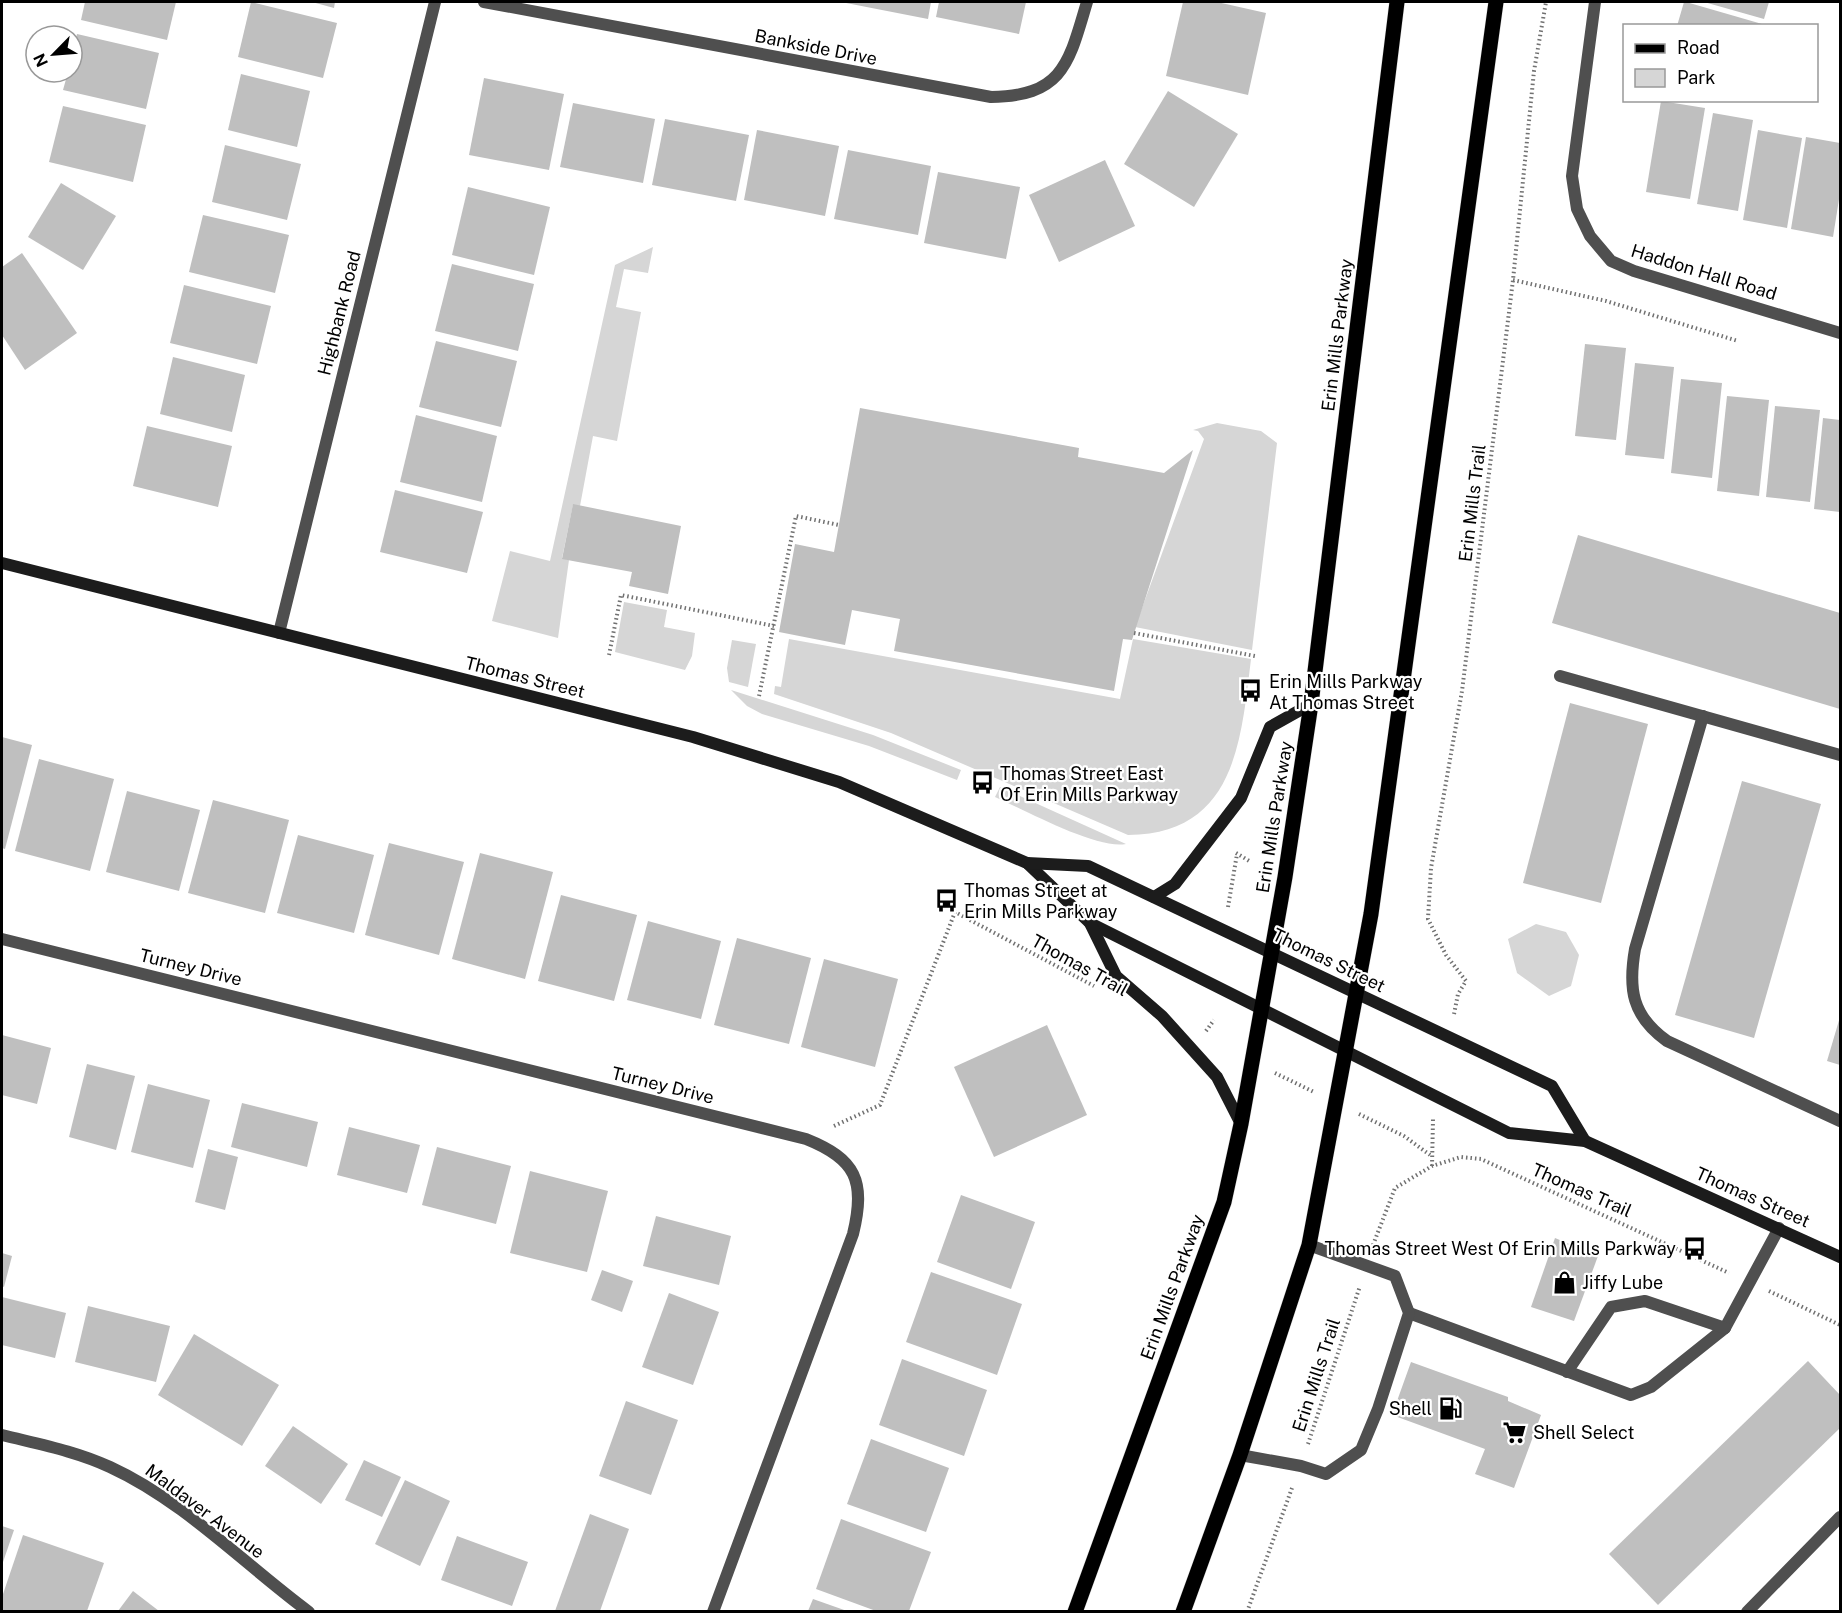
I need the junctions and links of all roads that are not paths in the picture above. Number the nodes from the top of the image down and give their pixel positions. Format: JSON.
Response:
{"nodes":[{"id":1,"x":435,"y":2,"type":"edge"},
{"id":2,"x":484,"y":2,"type":"edge"},
{"id":3,"x":1087,"y":2,"type":"edge"},
{"id":4,"x":1397,"y":2,"type":"edge"},
{"id":5,"x":1496,"y":2,"type":"edge"},
{"id":6,"x":1595,"y":2,"type":"edge"},
{"id":7,"x":1840,"y":333,"type":"edge"},
{"id":8,"x":2,"y":563,"type":"edge"},
{"id":9,"x":279,"y":633,"type":"junction"},
{"id":10,"x":1560,"y":676,"type":"dead end"},
{"id":11,"x":1311,"y":704,"type":"junction"},
{"id":12,"x":1703,"y":716,"type":"junction"},
{"id":13,"x":1840,"y":755,"type":"edge"},
{"id":14,"x":1027,"y":863,"type":"junction"},
{"id":15,"x":1154,"y":897,"type":"junction"},
{"id":16,"x":1090,"y":923,"type":"junction"},
{"id":17,"x":2,"y":939,"type":"edge"},
{"id":18,"x":1272,"y":952,"type":"junction"},
{"id":19,"x":1356,"y":993,"type":"junction"},
{"id":20,"x":1262,"y":1008,"type":"junction"},
{"id":21,"x":1346,"y":1050,"type":"junction"},
{"id":22,"x":1840,"y":1121,"type":"edge"},
{"id":23,"x":1242,"y":1124,"type":"junction"},
{"id":24,"x":1585,"y":1141,"type":"junction"},
{"id":25,"x":1779,"y":1228,"type":"junction"},
{"id":26,"x":1309,"y":1245,"type":"junction"},
{"id":27,"x":1840,"y":1257,"type":"edge"},
{"id":28,"x":1409,"y":1313,"type":"junction"},
{"id":29,"x":1725,"y":1328,"type":"junction"},
{"id":30,"x":1567,"y":1372,"type":"junction"},
{"id":31,"x":2,"y":1435,"type":"edge"},
{"id":32,"x":1240,"y":1455,"type":"junction"},
{"id":33,"x":1840,"y":1517,"type":"edge"},
{"id":34,"x":309,"y":1611,"type":"edge"},
{"id":35,"x":713,"y":1611,"type":"edge"},
{"id":36,"x":1075,"y":1611,"type":"edge"},
{"id":37,"x":1183,"y":1611,"type":"edge"},
{"id":38,"x":1747,"y":1611,"type":"edge"}],
"edges":[{"from":1,"to":9,"type":"street","name":"Highbank Road"},
{"from":2,"to":3,"type":"street","name":"Bankside Drive"},
{"from":4,"to":11,"type":"main road","name":"Erin Mills Parkway"},
{"from":5,"to":19,"type":"main road"},
{"from":6,"to":7,"type":"street","name":"Haddon Hall Road"},
{"from":8,"to":9,"type":"street","name":"Thomas Street"},
{"from":9,"to":14,"type":"street","name":"Thomas Street"},
{"from":10,"to":12,"type":"street"},
{"from":11,"to":15,"type":"street"},
{"from":11,"to":18,"type":"main road","name":"Erin Mills Parkway"},
{"from":12,"to":13,"type":"street"},
{"from":12,"to":22,"type":"street"},
{"from":14,"to":15,"type":"street","name":"Thomas Street"},
{"from":14,"to":16,"type":"street","name":"Thomas Street"},
{"from":15,"to":18,"type":"street","name":"Thomas Street"},
{"from":16,"to":20,"type":"street","name":"Thomas Street"},
{"from":16,"to":23,"type":"street"},
{"from":17,"to":35,"type":"street","name":"Turney Drive"},
{"from":18,"to":19,"type":"street","name":"Thomas Street"},
{"from":18,"to":20,"type":"main road","name":"Erin Mills Parkway"},
{"from":19,"to":21,"type":"main road"},
{"from":19,"to":24,"type":"street","name":"Thomas Street"},
{"from":20,"to":21,"type":"street","name":"Thomas Street"},
{"from":20,"to":23,"type":"main road","name":"Erin Mills Parkway"},
{"from":21,"to":24,"type":"street","name":"Thomas Street"},
{"from":21,"to":26,"type":"main road"},
{"from":23,"to":36,"type":"main road","name":"Erin Mills Parkway"},
{"from":24,"to":25,"type":"street","name":"Thomas Street"},
{"from":25,"to":27,"type":"street","name":"Thomas Street"},
{"from":25,"to":29,"type":"street"},
{"from":26,"to":28,"type":"street"},
{"from":26,"to":32,"type":"main road"},
{"from":28,"to":30,"type":"street"},
{"from":28,"to":32,"type":"street"},
{"from":29,"to":30,"type":"street"},
{"from":29,"to":30,"type":"street"},
{"from":31,"to":34,"type":"street","name":"Maldaver Avenue"},
{"from":32,"to":37,"type":"main road"},
{"from":33,"to":38,"type":"street"}]}
